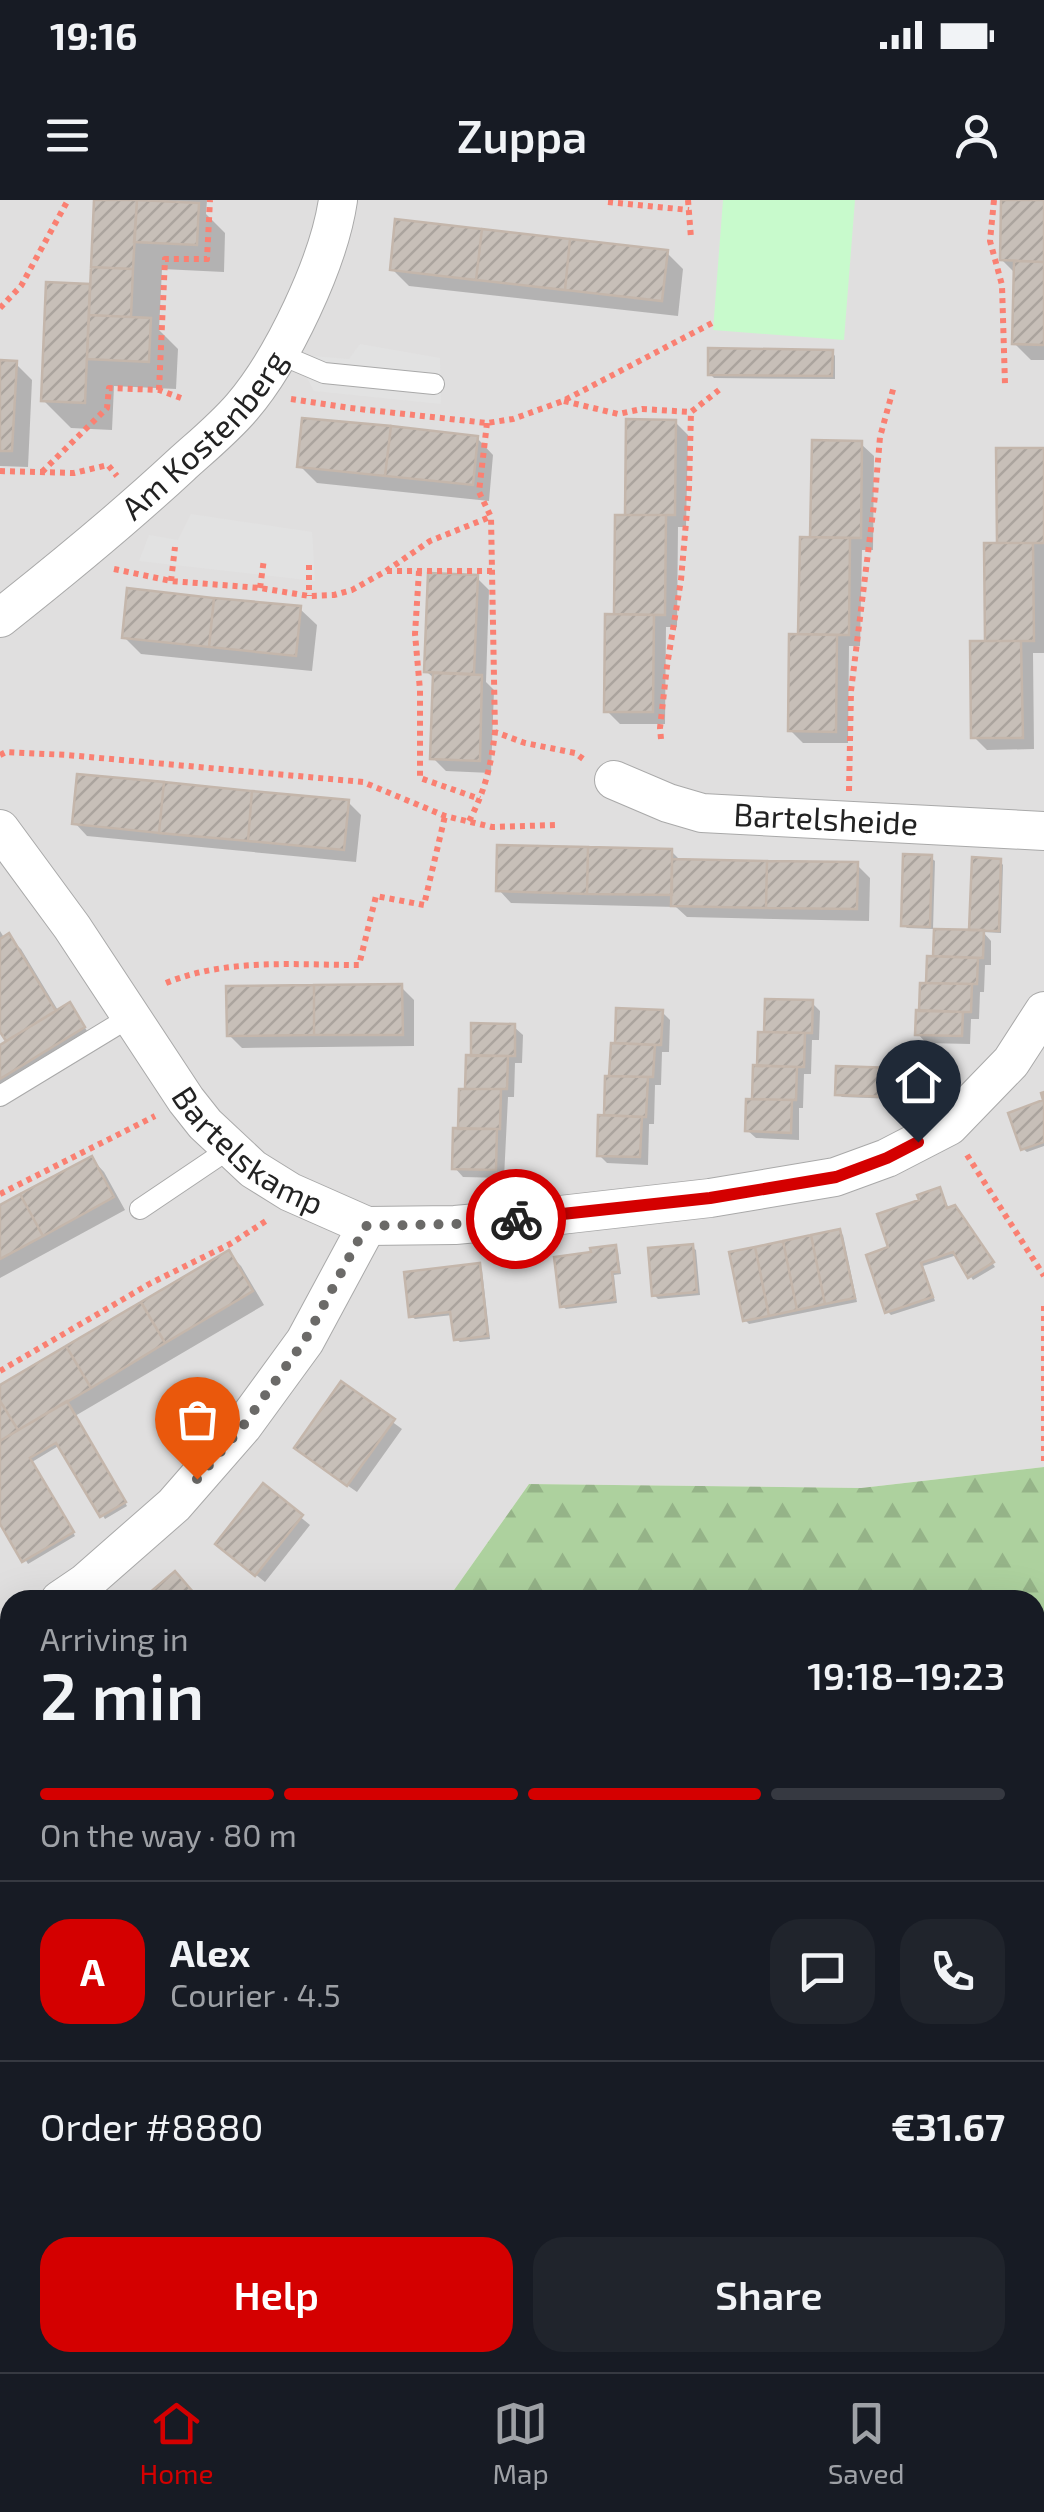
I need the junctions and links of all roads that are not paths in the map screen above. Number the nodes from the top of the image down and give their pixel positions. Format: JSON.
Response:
{"nodes":[{"id":1,"x":338,"y":200,"type":"edge"},
{"id":2,"x":278,"y":353,"type":"junction"},
{"id":3,"x":434,"y":384,"type":"dead end"},
{"id":4,"x":0,"y":618,"type":"edge"},
{"id":5,"x":614,"y":780,"type":"road end"},
{"id":6,"x":0,"y":829,"type":"edge"},
{"id":7,"x":1044,"y":831,"type":"edge"},
{"id":8,"x":1044,"y":1011,"type":"edge"},
{"id":9,"x":130,"y":1017,"type":"junction"},
{"id":10,"x":0,"y":1096,"type":"edge"},
{"id":11,"x":229,"y":1148,"type":"junction"},
{"id":12,"x":140,"y":1209,"type":"dead end"},
{"id":13,"x":366,"y":1226,"type":"junction"},
{"id":14,"x":75,"y":1590,"type":"edge"}],
"edges":[{"from":1,"to":2,"type":"street","name":"Am Kostenberg"},
{"from":2,"to":3,"type":"lane"},
{"from":2,"to":4,"type":"street","name":"Am Kostenberg"},
{"from":5,"to":7,"type":"street","name":"Bartelsheide"},
{"from":6,"to":9,"type":"street","name":"Bartelskamp"},
{"from":8,"to":13,"type":"street","name":"Bartelskamp"},
{"from":9,"to":10,"type":"lane"},
{"from":9,"to":11,"type":"street","name":"Bartelskamp"},
{"from":11,"to":12,"type":"lane"},
{"from":11,"to":13,"type":"street","name":"Bartelskamp"},
{"from":13,"to":14,"type":"street"}]}
